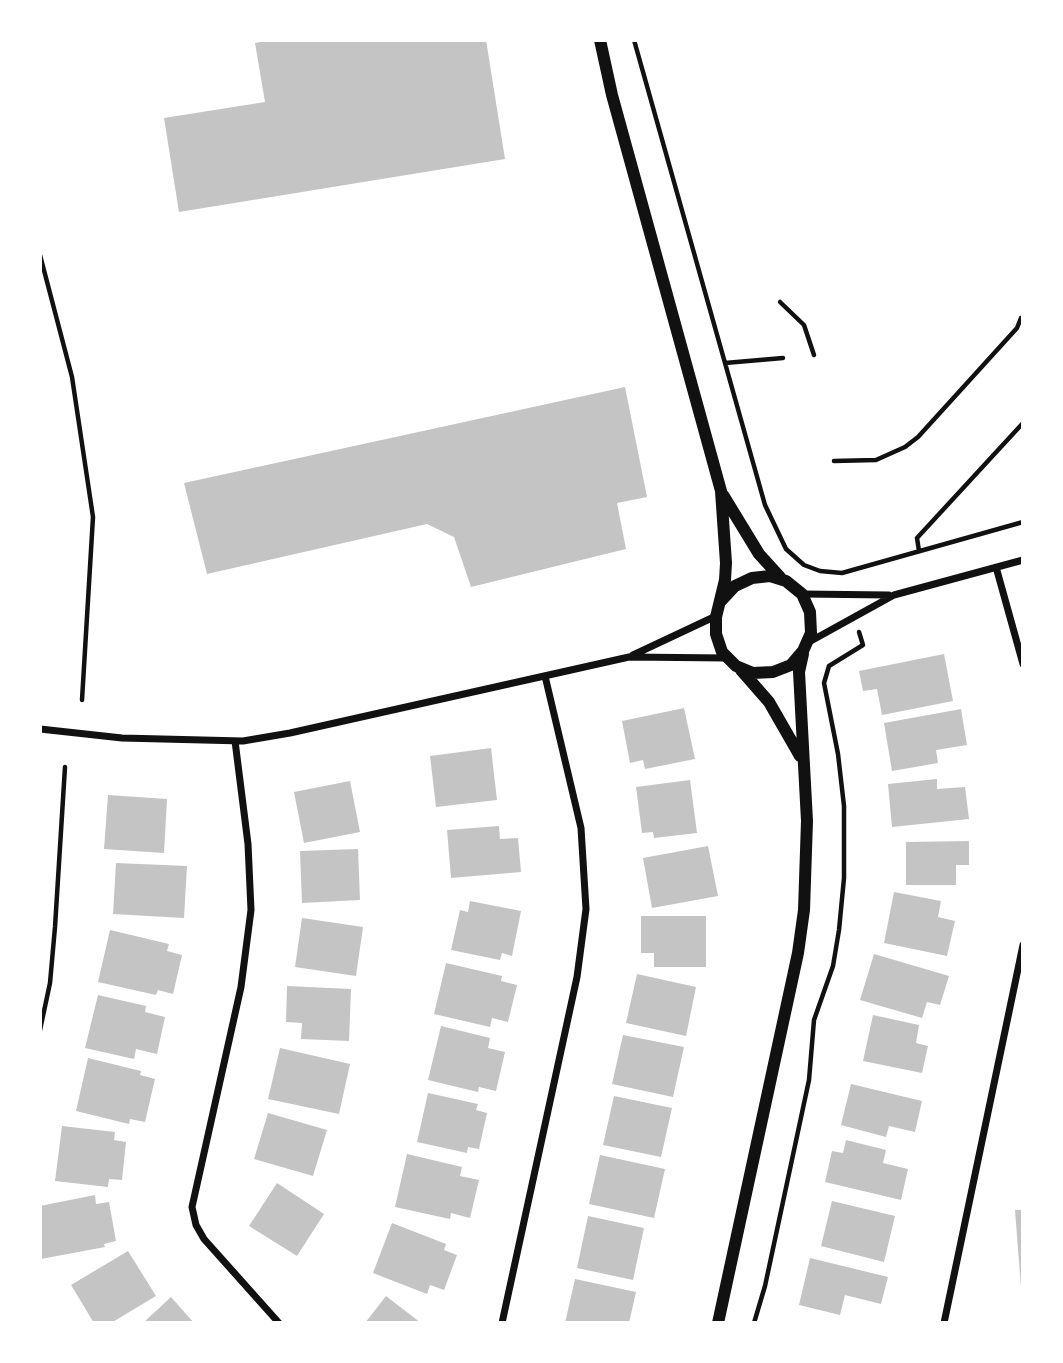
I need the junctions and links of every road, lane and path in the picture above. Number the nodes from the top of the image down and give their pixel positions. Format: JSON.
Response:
{"nodes":[{"id":1,"x":600,"y":40,"type":"edge"},
{"id":2,"x":634,"y":40,"type":"edge"},
{"id":3,"x":40,"y":255,"type":"edge"},
{"id":4,"x":780,"y":302,"type":"dead end"},
{"id":5,"x":1021,"y":318,"type":"edge"},
{"id":6,"x":814,"y":355,"type":"dead end"},
{"id":7,"x":783,"y":358,"type":"dead end"},
{"id":8,"x":725,"y":363,"type":"junction"},
{"id":9,"x":1023,"y":423,"type":"edge"},
{"id":10,"x":834,"y":461,"type":"dead end"},
{"id":11,"x":721,"y":491,"type":"junction"},
{"id":12,"x":1023,"y":522,"type":"edge"},
{"id":13,"x":919,"y":551,"type":"junction"},
{"id":14,"x":1023,"y":560,"type":"edge"},
{"id":15,"x":996,"y":567,"type":"junction"},
{"id":16,"x":786,"y":581,"type":"junction"},
{"id":17,"x":802,"y":594,"type":"junction"},
{"id":18,"x":894,"y":595,"type":"junction"},
{"id":19,"x":721,"y":601,"type":"junction"},
{"id":20,"x":716,"y":617,"type":"junction"},
{"id":21,"x":859,"y":631,"type":"dead end"},
{"id":22,"x":805,"y":647,"type":"junction"},
{"id":23,"x":629,"y":657,"type":"junction"},
{"id":24,"x":732,"y":662,"type":"junction"},
{"id":25,"x":1023,"y":664,"type":"edge"},
{"id":26,"x":545,"y":676,"type":"junction"},
{"id":27,"x":82,"y":700,"type":"dead end"},
{"id":28,"x":40,"y":729,"type":"edge"},
{"id":29,"x":235,"y":741,"type":"junction"},
{"id":30,"x":801,"y":759,"type":"junction"},
{"id":31,"x":65,"y":767,"type":"dead end"},
{"id":32,"x":1023,"y":945,"type":"edge"},
{"id":33,"x":1019,"y":974,"type":"edge"},
{"id":34,"x":40,"y":1030,"type":"edge"},
{"id":35,"x":944,"y":1322,"type":"edge"},
{"id":36,"x":279,"y":1323,"type":"edge"},
{"id":37,"x":502,"y":1323,"type":"edge"},
{"id":38,"x":718,"y":1323,"type":"edge"},
{"id":39,"x":754,"y":1323,"type":"edge"}],
"edges":[{"from":1,"to":11,"type":"street"},
{"from":2,"to":8,"type":"path"},
{"from":3,"to":27,"type":"path"},
{"from":4,"to":6,"type":"path"},
{"from":5,"to":10,"type":"path"},
{"from":7,"to":8,"type":"path"},
{"from":8,"to":13,"type":"path"},
{"from":9,"to":13,"type":"path"},
{"from":11,"to":16,"type":"street"},
{"from":11,"to":19,"type":"street"},
{"from":12,"to":13,"type":"path"},
{"from":14,"to":15,"type":"street"},
{"from":15,"to":18,"type":"street"},
{"from":15,"to":25,"type":"street"},
{"from":16,"to":17,"type":"street"},
{"from":16,"to":19,"type":"street"},
{"from":17,"to":18,"type":"street"},
{"from":17,"to":22,"type":"street"},
{"from":18,"to":22,"type":"street"},
{"from":19,"to":20,"type":"street"},
{"from":20,"to":23,"type":"street"},
{"from":20,"to":24,"type":"street"},
{"from":21,"to":39,"type":"path"},
{"from":22,"to":24,"type":"street"},
{"from":22,"to":30,"type":"street"},
{"from":23,"to":24,"type":"street"},
{"from":23,"to":26,"type":"street"},
{"from":24,"to":30,"type":"street"},
{"from":26,"to":29,"type":"street"},
{"from":26,"to":37,"type":"street"},
{"from":28,"to":29,"type":"street"},
{"from":29,"to":36,"type":"street"},
{"from":30,"to":38,"type":"street"},
{"from":31,"to":34,"type":"path"},
{"from":32,"to":33,"type":"street"},
{"from":33,"to":35,"type":"street"}]}
